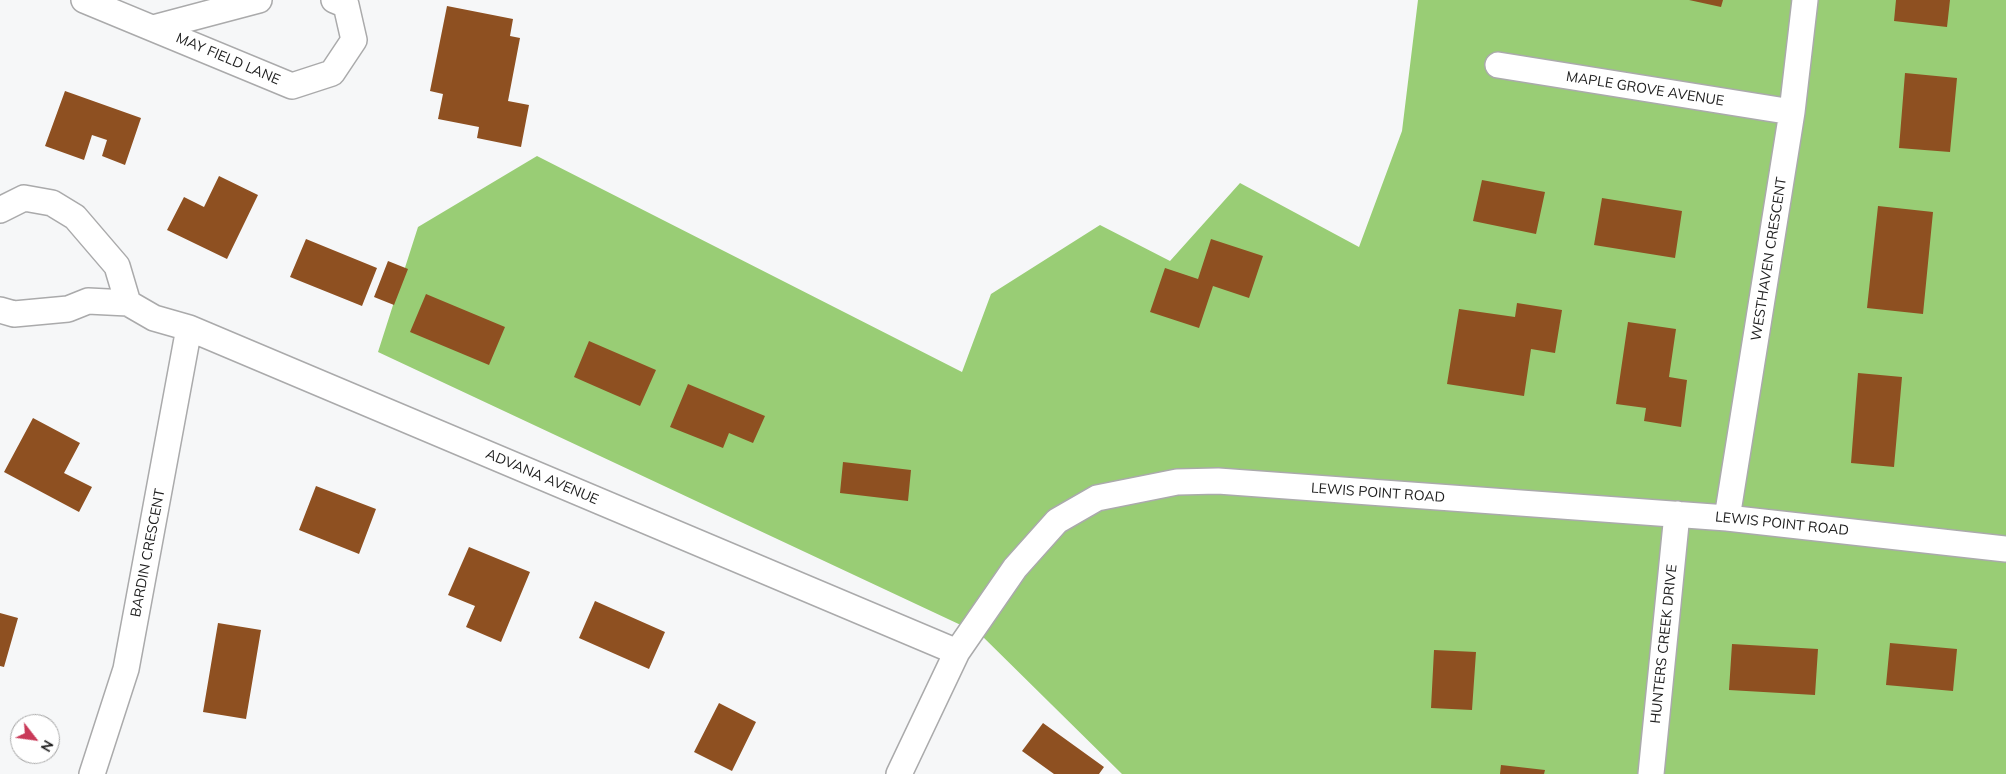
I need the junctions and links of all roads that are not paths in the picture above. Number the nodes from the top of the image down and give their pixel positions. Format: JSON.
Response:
{"nodes":[{"id":1,"x":84,"y":0,"type":"edge"},
{"id":2,"x":259,"y":0,"type":"edge"},
{"id":3,"x":334,"y":0,"type":"edge"},
{"id":4,"x":1805,"y":0,"type":"edge"},
{"id":5,"x":153,"y":28,"type":"junction"},
{"id":6,"x":1498,"y":65,"type":"dead end"},
{"id":7,"x":1792,"y":112,"type":"junction"},
{"id":8,"x":0,"y":210,"type":"edge"},
{"id":9,"x":128,"y":303,"type":"junction"},
{"id":10,"x":0,"y":310,"type":"edge"},
{"id":11,"x":190,"y":328,"type":"junction"},
{"id":12,"x":1677,"y":514,"type":"junction"},
{"id":13,"x":1727,"y":518,"type":"junction"},
{"id":14,"x":2006,"y":548,"type":"edge"},
{"id":15,"x":957,"y":652,"type":"junction"},
{"id":16,"x":92,"y":774,"type":"edge"},
{"id":17,"x":898,"y":774,"type":"edge"},
{"id":18,"x":1652,"y":774,"type":"edge"}],
"edges":[{"from":1,"to":5,"type":"street","name":"MAY FIELD LANE"},
{"from":2,"to":5,"type":"street","name":"MAY FIELD LANE"},
{"from":3,"to":5,"type":"street","name":"MAY FIELD LANE"},
{"from":4,"to":7,"type":"street","name":"WESTHAVEN CRESCENT"},
{"from":6,"to":7,"type":"street","name":"MAPLE GROVE AVENUE"},
{"from":7,"to":13,"type":"street","name":"WESTHAVEN CRESCENT"},
{"from":8,"to":9,"type":"street"},
{"from":9,"to":10,"type":"street","name":"ADVANA AVENUE"},
{"from":9,"to":11,"type":"street","name":"ADVANA AVENUE"},
{"from":11,"to":15,"type":"street","name":"ADVANA AVENUE"},
{"from":11,"to":16,"type":"street","name":"BARDIN CRESCENT"},
{"from":12,"to":13,"type":"street","name":"LEWIS POINT ROAD"},
{"from":12,"to":15,"type":"street","name":"LEWIS POINT ROAD"},
{"from":12,"to":18,"type":"street","name":"HUNTERS CREEK DRIVE"},
{"from":13,"to":14,"type":"street","name":"LEWIS POINT ROAD"},
{"from":15,"to":17,"type":"street","name":"LEWIS POINT ROAD"}]}
